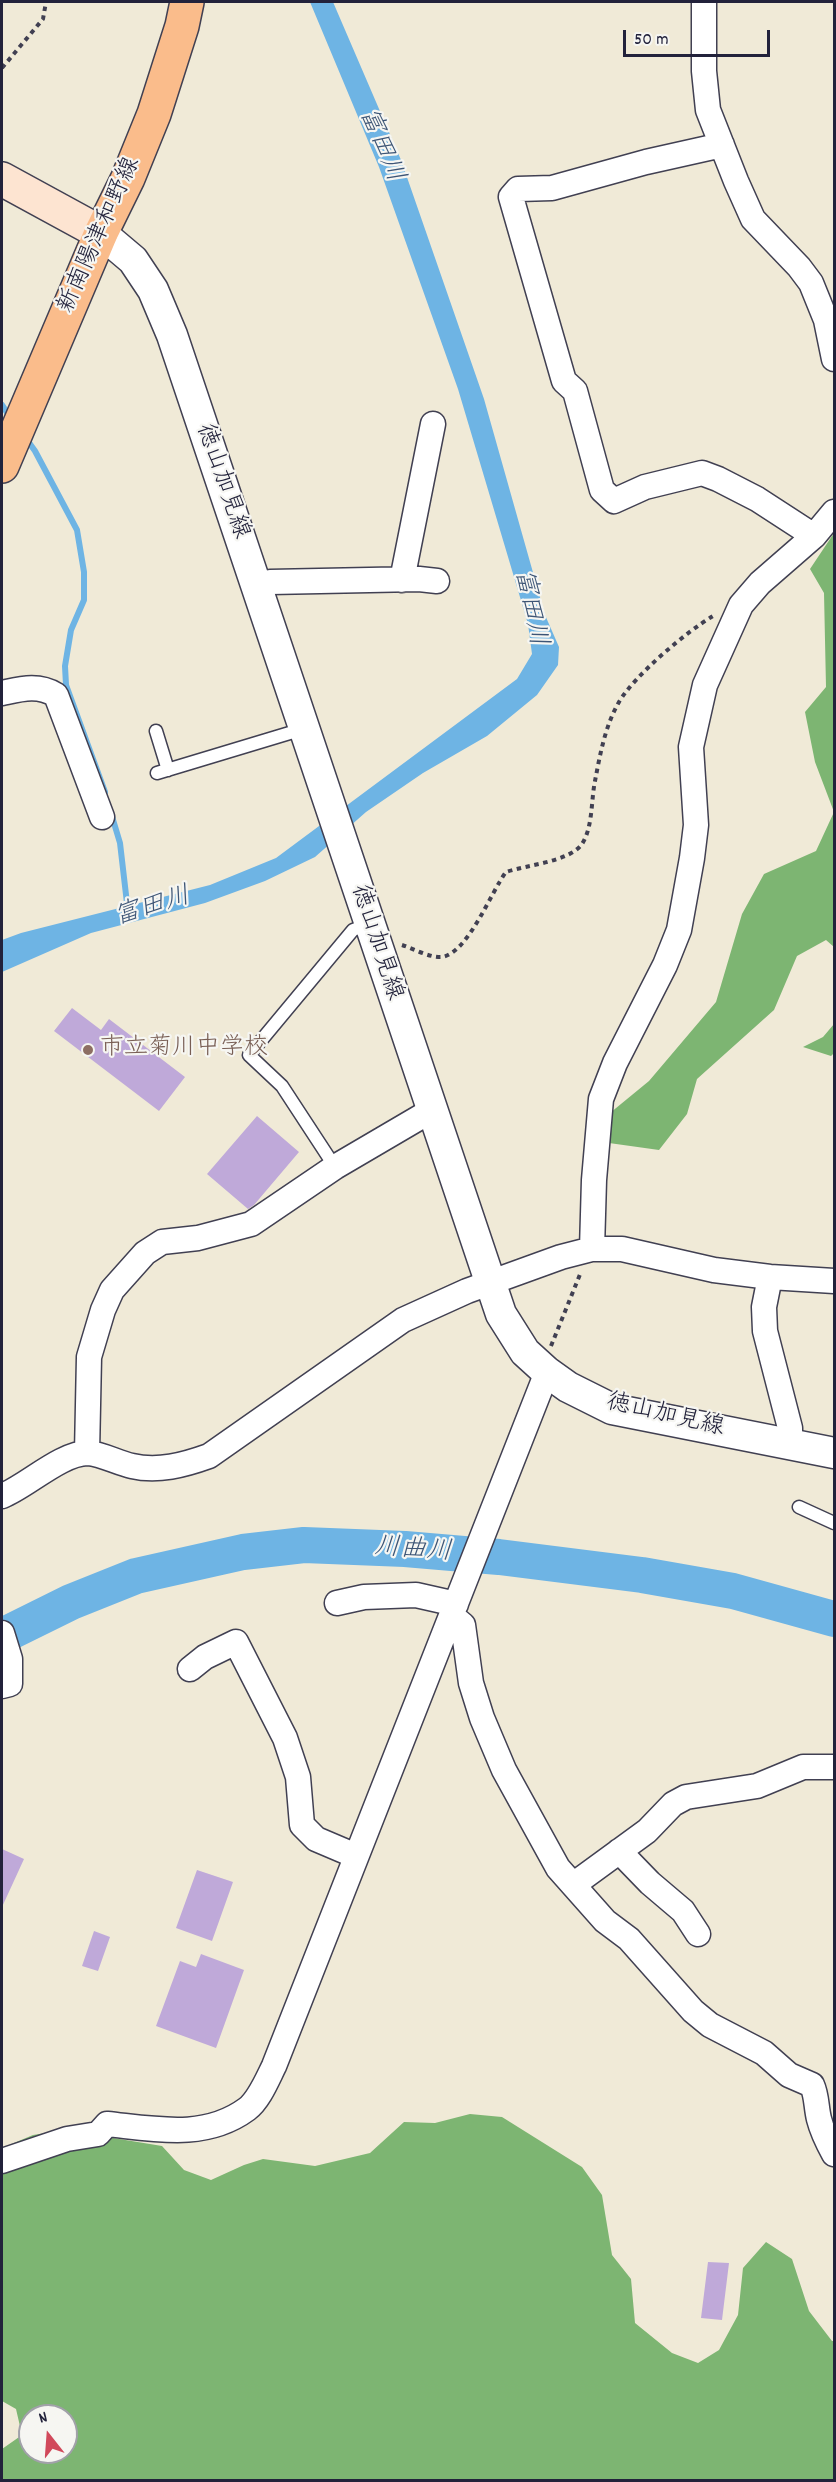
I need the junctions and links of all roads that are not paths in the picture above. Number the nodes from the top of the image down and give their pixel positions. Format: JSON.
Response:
{"nodes":[{"id":1,"x":188,"y":2,"type":"edge"},
{"id":2,"x":704,"y":2,"type":"edge"},
{"id":3,"x":722,"y":145,"type":"junction"},
{"id":4,"x":2,"y":179,"type":"edge"},
{"id":5,"x":101,"y":233,"type":"junction"},
{"id":6,"x":834,"y":359,"type":"edge"},
{"id":7,"x":433,"y":424,"type":"dead end"},
{"id":8,"x":6,"y":455,"type":"edge"},
{"id":9,"x":834,"y":512,"type":"edge"},
{"id":10,"x":814,"y":536,"type":"junction"},
{"id":11,"x":402,"y":580,"type":"junction"},
{"id":12,"x":437,"y":581,"type":"dead end"},
{"id":13,"x":256,"y":586,"type":"junction"},
{"id":14,"x":2,"y":693,"type":"edge"},
{"id":15,"x":305,"y":729,"type":"junction"},
{"id":16,"x":156,"y":730,"type":"dead end"},
{"id":17,"x":102,"y":817,"type":"dead end"},
{"id":18,"x":371,"y":932,"type":"junction"},
{"id":19,"x":432,"y":1112,"type":"junction"},
{"id":20,"x":335,"y":1167,"type":"junction"},
{"id":21,"x":592,"y":1249,"type":"junction"},
{"id":22,"x":770,"y":1277,"type":"junction"},
{"id":23,"x":834,"y":1281,"type":"edge"},
{"id":24,"x":490,"y":1283,"type":"junction"},
{"id":25,"x":547,"y":1372,"type":"junction"},
{"id":26,"x":790,"y":1443,"type":"junction"},
{"id":27,"x":87,"y":1453,"type":"junction"},
{"id":28,"x":834,"y":1453,"type":"edge"},
{"id":29,"x":2,"y":1496,"type":"edge"},
{"id":30,"x":800,"y":1507,"type":"dead end"},
{"id":31,"x":834,"y":1523,"type":"edge"},
{"id":32,"x":336,"y":1603,"type":"dead end"},
{"id":33,"x":453,"y":1609,"type":"junction"},
{"id":34,"x":2,"y":1633,"type":"edge"},
{"id":35,"x":190,"y":1669,"type":"dead end"},
{"id":36,"x":2,"y":1686,"type":"edge"},
{"id":37,"x":834,"y":1767,"type":"edge"},
{"id":38,"x":619,"y":1851,"type":"junction"},
{"id":39,"x":356,"y":1856,"type":"junction"},
{"id":40,"x":573,"y":1885,"type":"junction"},
{"id":41,"x":698,"y":1934,"type":"dead end"},
{"id":42,"x":834,"y":2154,"type":"edge"},
{"id":43,"x":2,"y":2161,"type":"edge"}],
"edges":[{"from":1,"to":5,"type":"main road","name":"新南陽津和野線"},
{"from":2,"to":3,"type":"street"},
{"from":3,"to":6,"type":"street"},
{"from":3,"to":10,"type":"street"},
{"from":4,"to":5,"type":"main road"},
{"from":5,"to":8,"type":"main road","name":"新南陽津和野線"},
{"from":5,"to":13,"type":"street","name":"徳山加見線"},
{"from":7,"to":11,"type":"street"},
{"from":9,"to":10,"type":"street"},
{"from":10,"to":21,"type":"street"},
{"from":11,"to":12,"type":"street"},
{"from":11,"to":13,"type":"street"},
{"from":13,"to":15,"type":"street","name":"徳山加見線"},
{"from":14,"to":17,"type":"street"},
{"from":15,"to":16,"type":"lane"},
{"from":15,"to":18,"type":"street","name":"徳山加見線"},
{"from":18,"to":19,"type":"street","name":"徳山加見線"},
{"from":18,"to":20,"type":"lane"},
{"from":19,"to":20,"type":"street"},
{"from":19,"to":24,"type":"street","name":"徳山加見線"},
{"from":20,"to":27,"type":"street"},
{"from":21,"to":22,"type":"street"},
{"from":21,"to":24,"type":"street"},
{"from":22,"to":23,"type":"street"},
{"from":22,"to":26,"type":"street"},
{"from":24,"to":25,"type":"street","name":"徳山加見線"},
{"from":24,"to":27,"type":"street"},
{"from":25,"to":26,"type":"street","name":"徳山加見線"},
{"from":25,"to":33,"type":"street"},
{"from":26,"to":28,"type":"street","name":"徳山加見線"},
{"from":27,"to":29,"type":"street"},
{"from":30,"to":31,"type":"lane"},
{"from":32,"to":33,"type":"street"},
{"from":33,"to":39,"type":"street"},
{"from":33,"to":40,"type":"street"},
{"from":34,"to":36,"type":"street"},
{"from":35,"to":39,"type":"street"},
{"from":37,"to":38,"type":"street"},
{"from":38,"to":40,"type":"street"},
{"from":38,"to":41,"type":"street"},
{"from":39,"to":43,"type":"street"},
{"from":40,"to":42,"type":"street"}]}
